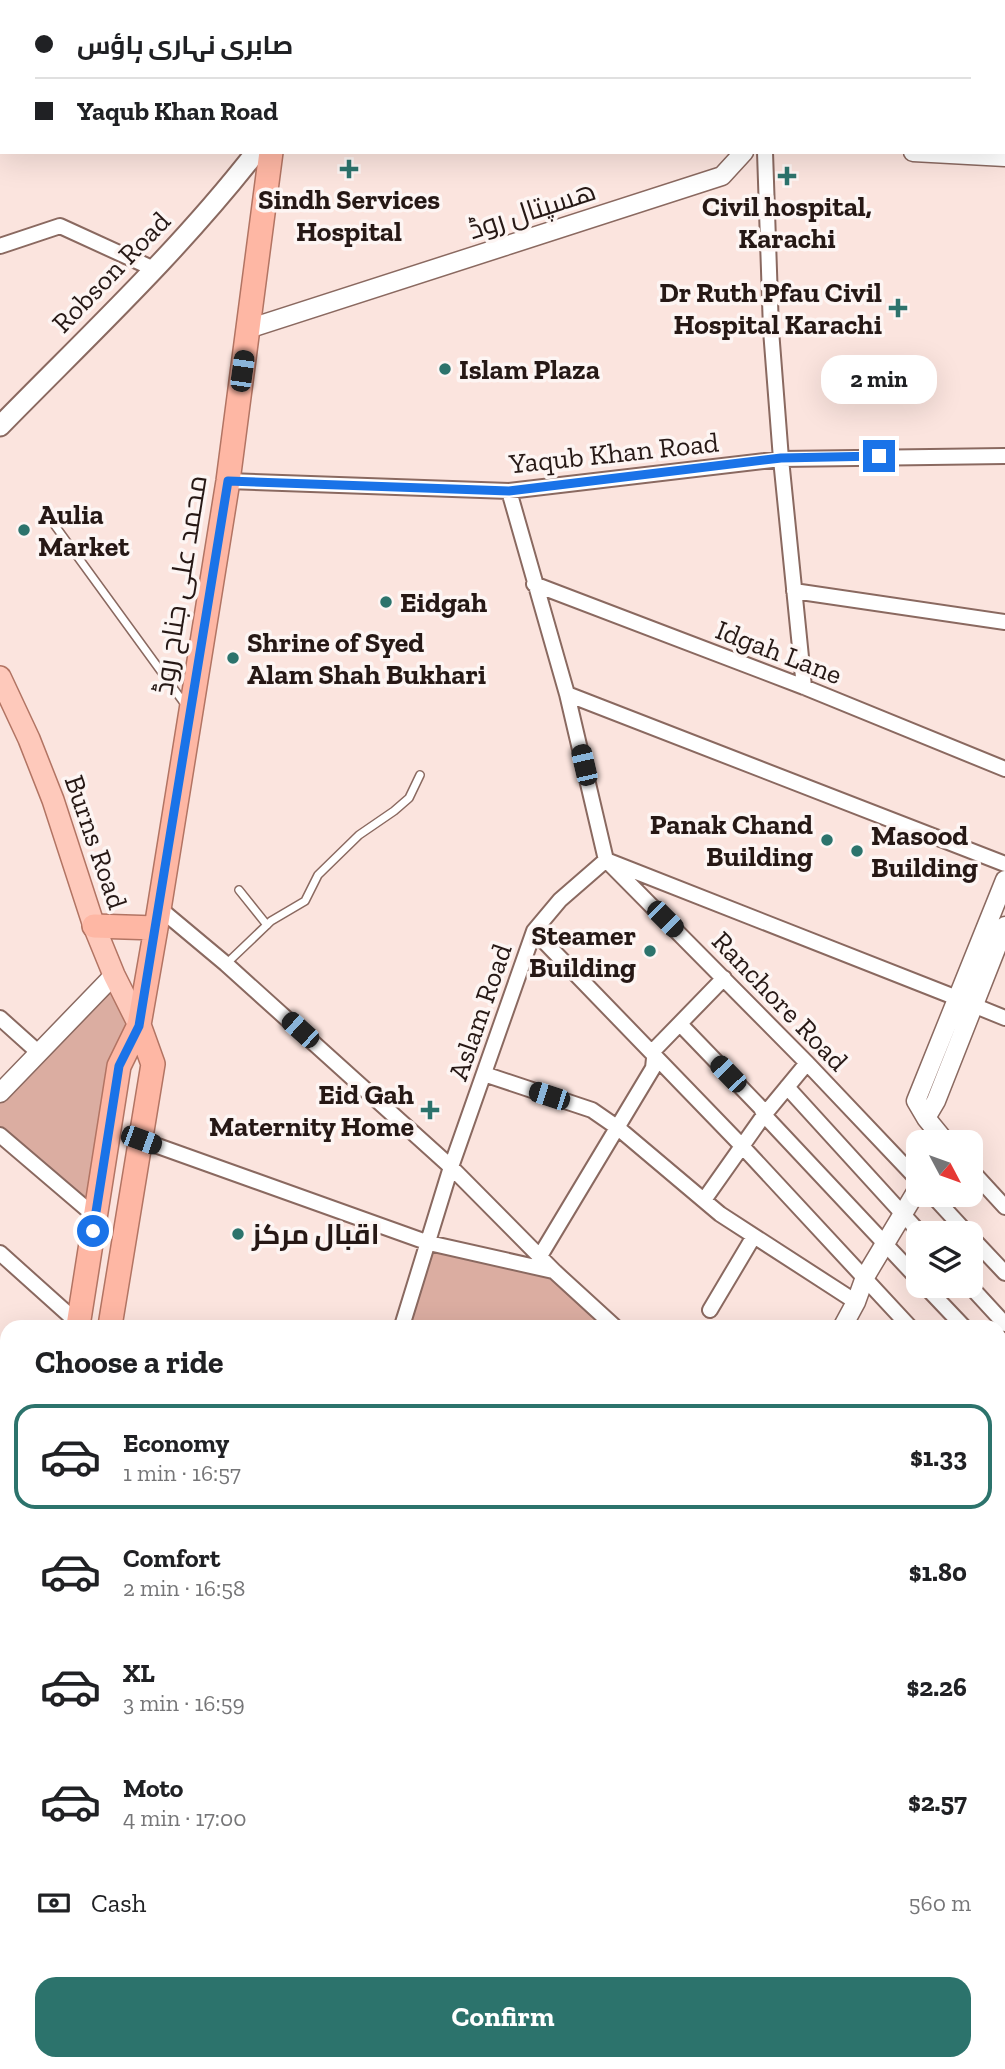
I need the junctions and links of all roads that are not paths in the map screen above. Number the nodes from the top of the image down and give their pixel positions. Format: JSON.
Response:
{"nodes":[{"id":1,"x":254,"y":154,"type":"edge"},
{"id":2,"x":271,"y":154,"type":"edge"},
{"id":3,"x":742,"y":154,"type":"edge"},
{"id":4,"x":765,"y":154,"type":"edge"},
{"id":5,"x":950,"y":154,"type":"edge"},
{"id":6,"x":1005,"y":157,"type":"edge"},
{"id":7,"x":0,"y":246,"type":"edge"},
{"id":8,"x":154,"y":269,"type":"junction"},
{"id":9,"x":248,"y":329,"type":"junction"},
{"id":10,"x":0,"y":426,"type":"edge"},
{"id":11,"x":1005,"y":456,"type":"edge"},
{"id":12,"x":781,"y":458,"type":"junction"},
{"id":13,"x":228,"y":481,"type":"junction"},
{"id":14,"x":509,"y":491,"type":"junction"},
{"id":15,"x":48,"y":516,"type":"dead end"},
{"id":16,"x":534,"y":584,"type":"junction"},
{"id":17,"x":794,"y":592,"type":"junction"},
{"id":18,"x":1005,"y":622,"type":"edge"},
{"id":19,"x":0,"y":677,"type":"edge"},
{"id":20,"x":804,"y":687,"type":"junction"},
{"id":21,"x":567,"y":694,"type":"junction"},
{"id":22,"x":189,"y":711,"type":"junction"},
{"id":23,"x":1005,"y":769,"type":"edge"},
{"id":24,"x":420,"y":775,"type":"dead end"},
{"id":25,"x":606,"y":860,"type":"junction"},
{"id":26,"x":1005,"y":864,"type":"edge"},
{"id":27,"x":1005,"y":880,"type":"edge"},
{"id":28,"x":239,"y":890,"type":"dead end"},
{"id":29,"x":157,"y":918,"type":"junction"},
{"id":30,"x":267,"y":925,"type":"junction"},
{"id":31,"x":94,"y":926,"type":"junction"},
{"id":32,"x":1005,"y":926,"type":"edge"},
{"id":33,"x":534,"y":931,"type":"junction"},
{"id":34,"x":226,"y":964,"type":"junction"},
{"id":35,"x":114,"y":975,"type":"junction"},
{"id":36,"x":724,"y":978,"type":"junction"},
{"id":37,"x":965,"y":1001,"type":"junction"},
{"id":38,"x":0,"y":1018,"type":"edge"},
{"id":39,"x":1005,"y":1018,"type":"edge"},
{"id":40,"x":680,"y":1024,"type":"junction"},
{"id":41,"x":139,"y":1026,"type":"junction"},
{"id":42,"x":39,"y":1053,"type":"junction"},
{"id":43,"x":654,"y":1057,"type":"junction"},
{"id":44,"x":807,"y":1063,"type":"junction"},
{"id":45,"x":484,"y":1074,"type":"junction"},
{"id":46,"x":787,"y":1087,"type":"junction"},
{"id":47,"x":0,"y":1093,"type":"edge"},
{"id":48,"x":764,"y":1115,"type":"junction"},
{"id":49,"x":618,"y":1128,"type":"junction"},
{"id":50,"x":936,"y":1130,"type":"edge"},
{"id":51,"x":0,"y":1135,"type":"edge"},
{"id":52,"x":141,"y":1140,"type":"junction"},
{"id":53,"x":741,"y":1145,"type":"junction"},
{"id":54,"x":451,"y":1167,"type":"junction"},
{"id":55,"x":906,"y":1167,"type":"edge"},
{"id":56,"x":984,"y":1184,"type":"edge"},
{"id":57,"x":704,"y":1200,"type":"junction"},
{"id":58,"x":1005,"y":1207,"type":"edge"},
{"id":59,"x":907,"y":1208,"type":"edge"},
{"id":60,"x":944,"y":1208,"type":"edge"},
{"id":61,"x":903,"y":1214,"type":"junction"},
{"id":62,"x":96,"y":1217,"type":"junction"},
{"id":63,"x":909,"y":1221,"type":"edge"},
{"id":64,"x":957,"y":1221,"type":"edge"},
{"id":65,"x":754,"y":1236,"type":"junction"},
{"id":66,"x":429,"y":1243,"type":"junction"},
{"id":67,"x":885,"y":1245,"type":"junction"},
{"id":68,"x":983,"y":1249,"type":"edge"},
{"id":69,"x":0,"y":1253,"type":"edge"},
{"id":70,"x":540,"y":1256,"type":"junction"},
{"id":71,"x":906,"y":1267,"type":"edge"},
{"id":72,"x":555,"y":1272,"type":"junction"},
{"id":73,"x":1005,"y":1273,"type":"edge"},
{"id":74,"x":865,"y":1277,"type":"junction"},
{"id":75,"x":936,"y":1298,"type":"edge"},
{"id":76,"x":981,"y":1298,"type":"edge"},
{"id":77,"x":856,"y":1302,"type":"junction"},
{"id":78,"x":710,"y":1310,"type":"dead end"},
{"id":79,"x":73,"y":1320,"type":"edge"},
{"id":80,"x":79,"y":1320,"type":"edge"},
{"id":81,"x":111,"y":1320,"type":"edge"},
{"id":82,"x":404,"y":1320,"type":"edge"},
{"id":83,"x":607,"y":1320,"type":"edge"},
{"id":84,"x":846,"y":1320,"type":"edge"},
{"id":85,"x":904,"y":1320,"type":"edge"},
{"id":86,"x":957,"y":1320,"type":"edge"},
{"id":87,"x":1001,"y":1320,"type":"edge"}],
"edges":[{"from":1,"to":8,"type":"main road","name":"Robson Road"},
{"from":2,"to":9,"type":"highway","name":"محمد علی جناح روڈ"},
{"from":3,"to":9,"type":"street","name":"ھسپتال روڈ"},
{"from":4,"to":12,"type":"street"},
{"from":5,"to":6,"type":"street"},
{"from":7,"to":8,"type":"street"},
{"from":8,"to":10,"type":"main road","name":"Robson Road"},
{"from":9,"to":13,"type":"highway","name":"محمد علی جناح روڈ"},
{"from":11,"to":12,"type":"street","name":"Yaqub Khan Road"},
{"from":12,"to":14,"type":"street","name":"Yaqub Khan Road"},
{"from":12,"to":17,"type":"street"},
{"from":13,"to":14,"type":"street","name":"Yaqub Khan Road"},
{"from":13,"to":22,"type":"highway","name":"محمد علی جناح روڈ"},
{"from":14,"to":16,"type":"street"},
{"from":15,"to":22,"type":"lane"},
{"from":16,"to":20,"type":"street","name":"Idgah Lane"},
{"from":16,"to":21,"type":"street"},
{"from":17,"to":18,"type":"street"},
{"from":17,"to":20,"type":"street"},
{"from":19,"to":31,"type":"main road","name":"Burns Road"},
{"from":20,"to":23,"type":"street","name":"Idgah Lane"},
{"from":21,"to":25,"type":"street"},
{"from":21,"to":26,"type":"street"},
{"from":22,"to":29,"type":"highway","name":"محمد علی جناح روڈ"},
{"from":24,"to":30,"type":"lane"},
{"from":25,"to":33,"type":"street","name":"Aslam Road"},
{"from":25,"to":36,"type":"street","name":"Ranchore Road"},
{"from":25,"to":37,"type":"street"},
{"from":27,"to":37,"type":"street"},
{"from":28,"to":30,"type":"lane"},
{"from":29,"to":31,"type":"highway"},
{"from":29,"to":34,"type":"street"},
{"from":29,"to":41,"type":"highway","name":"محمد علی جناح روڈ"},
{"from":30,"to":34,"type":"lane"},
{"from":31,"to":35,"type":"main road","name":"Burns Road"},
{"from":32,"to":37,"type":"street"},
{"from":33,"to":43,"type":"street"},
{"from":33,"to":45,"type":"street","name":"Aslam Road"},
{"from":34,"to":54,"type":"street"},
{"from":35,"to":41,"type":"main road","name":"Burns Road"},
{"from":35,"to":42,"type":"street"},
{"from":36,"to":40,"type":"street"},
{"from":36,"to":44,"type":"street","name":"Ranchore Road"},
{"from":37,"to":39,"type":"street"},
{"from":37,"to":50,"type":"street"},
{"from":38,"to":42,"type":"street"},
{"from":40,"to":43,"type":"street"},
{"from":40,"to":48,"type":"street"},
{"from":41,"to":52,"type":"highway"},
{"from":41,"to":62,"type":"highway","name":"محمد علی جناح روڈ"},
{"from":42,"to":47,"type":"street"},
{"from":43,"to":49,"type":"street"},
{"from":43,"to":53,"type":"street"},
{"from":44,"to":46,"type":"street"},
{"from":44,"to":55,"type":"street","name":"Ranchore Road"},
{"from":45,"to":49,"type":"street"},
{"from":45,"to":54,"type":"street","name":"Aslam Road"},
{"from":46,"to":48,"type":"street"},
{"from":46,"to":61,"type":"street"},
{"from":48,"to":53,"type":"street"},
{"from":48,"to":67,"type":"street"},
{"from":49,"to":57,"type":"street"},
{"from":49,"to":70,"type":"street"},
{"from":51,"to":62,"type":"street"},
{"from":52,"to":66,"type":"street"},
{"from":52,"to":81,"type":"highway"},
{"from":53,"to":57,"type":"street"},
{"from":53,"to":74,"type":"street"},
{"from":54,"to":66,"type":"street","name":"Aslam Road"},
{"from":54,"to":70,"type":"street"},
{"from":56,"to":58,"type":"street"},
{"from":57,"to":65,"type":"street"},
{"from":59,"to":61,"type":"street"},
{"from":60,"to":64,"type":"street"},
{"from":61,"to":63,"type":"street"},
{"from":61,"to":67,"type":"street"},
{"from":62,"to":80,"type":"highway","name":"محمد علی جناح روڈ"},
{"from":65,"to":77,"type":"street"},
{"from":65,"to":78,"type":"street"},
{"from":66,"to":72,"type":"street"},
{"from":66,"to":82,"type":"street","name":"Aslam Road"},
{"from":67,"to":71,"type":"street"},
{"from":67,"to":74,"type":"street"},
{"from":68,"to":73,"type":"street"},
{"from":69,"to":79,"type":"street"},
{"from":70,"to":72,"type":"street"},
{"from":72,"to":83,"type":"street"},
{"from":74,"to":77,"type":"street"},
{"from":74,"to":85,"type":"street"},
{"from":75,"to":86,"type":"street"},
{"from":76,"to":87,"type":"street"},
{"from":77,"to":84,"type":"street"}]}
